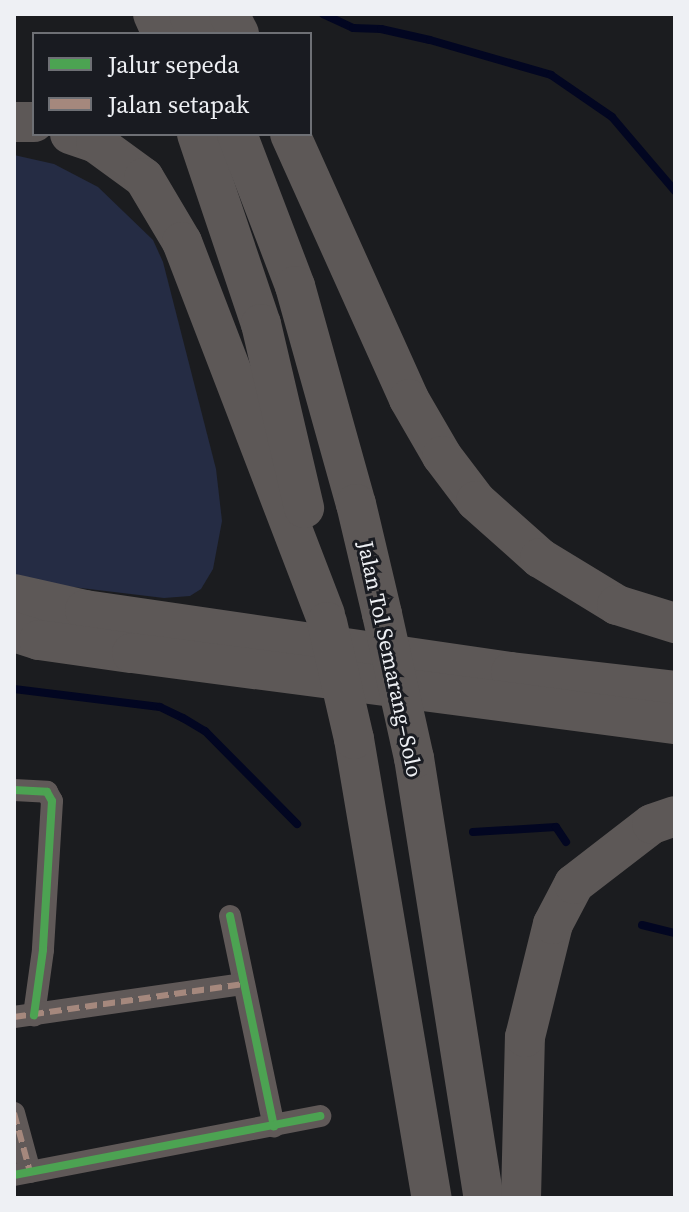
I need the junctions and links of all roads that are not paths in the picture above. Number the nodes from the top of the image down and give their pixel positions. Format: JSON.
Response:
{"nodes":[{"id":1,"x":229,"y":14,"type":"edge"},
{"id":2,"x":238,"y":32,"type":"edge"},
{"id":3,"x":76,"y":136,"type":"edge"},
{"id":4,"x":198,"y":136,"type":"edge"},
{"id":5,"x":238,"y":136,"type":"edge"},
{"id":6,"x":291,"y":136,"type":"edge"},
{"id":7,"x":14,"y":594,"type":"edge"},
{"id":8,"x":326,"y":618,"type":"junction"},
{"id":9,"x":675,"y":623,"type":"edge"},
{"id":10,"x":14,"y":632,"type":"edge"},
{"id":11,"x":675,"y":691,"type":"edge"},
{"id":12,"x":675,"y":724,"type":"edge"},
{"id":13,"x":14,"y":790,"type":"edge"},
{"id":14,"x":675,"y":816,"type":"edge"},
{"id":15,"x":230,"y":916,"type":"dead end"},
{"id":16,"x":244,"y":984,"type":"junction"},
{"id":17,"x":24,"y":1016,"type":"edge"},
{"id":18,"x":14,"y":1113,"type":"edge"},
{"id":19,"x":320,"y":1116,"type":"dead end"},
{"id":20,"x":274,"y":1126,"type":"junction"},
{"id":21,"x":22,"y":1174,"type":"edge"},
{"id":22,"x":432,"y":1198,"type":"edge"},
{"id":23,"x":484,"y":1198,"type":"edge"},
{"id":24,"x":521,"y":1198,"type":"edge"}],
"edges":[{"from":1,"to":2,"type":"highway"},
{"from":3,"to":8,"type":"highway"},
{"from":4,"to":8,"type":"highway"},
{"from":5,"to":23,"type":"highway","name":"Jalan Tol Semarang–Solo","bridge":true},
{"from":6,"to":9,"type":"highway"},
{"from":7,"to":11,"type":"highway"},
{"from":8,"to":22,"type":"highway","bridge":true},
{"from":10,"to":12,"type":"highway"},
{"from":13,"to":17,"type":"street"},
{"from":14,"to":24,"type":"highway"},
{"from":15,"to":16,"type":"street"},
{"from":16,"to":17,"type":"street"},
{"from":16,"to":20,"type":"street"},
{"from":18,"to":21,"type":"street"},
{"from":19,"to":20,"type":"street"},
{"from":20,"to":21,"type":"street"}]}
